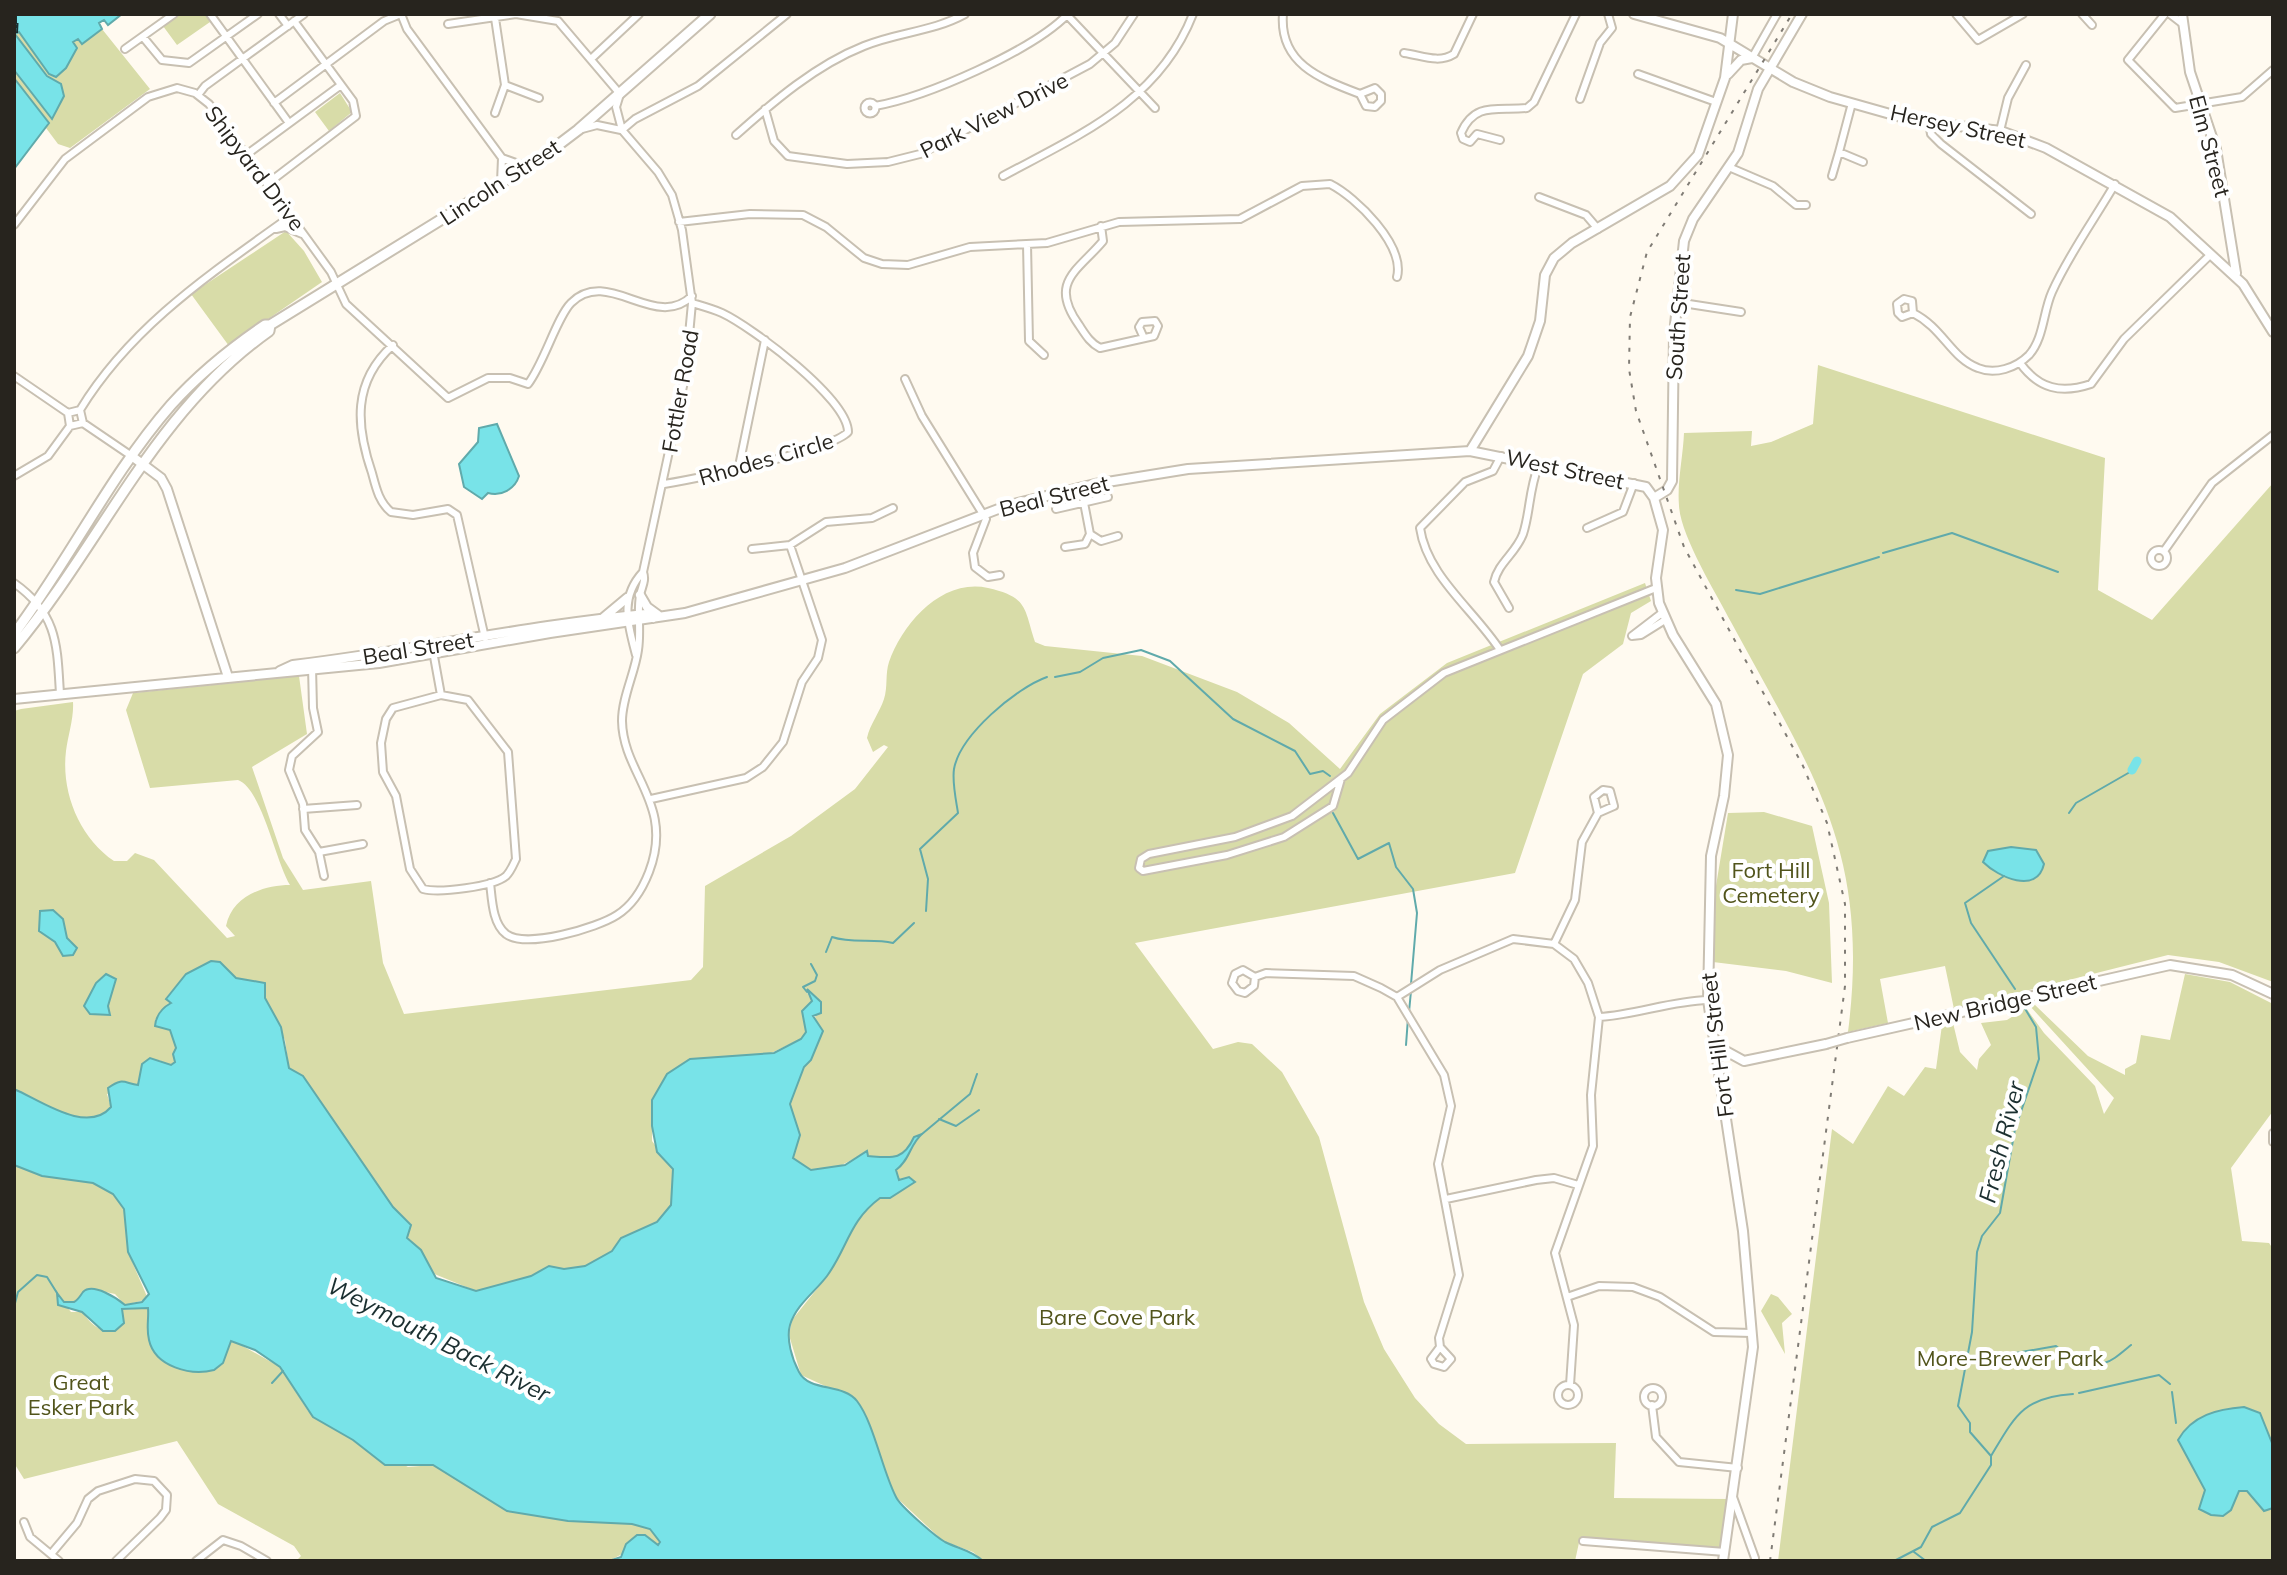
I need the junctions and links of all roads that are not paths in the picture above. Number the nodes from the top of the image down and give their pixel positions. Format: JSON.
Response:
{"nodes":[{"id":1,"x":174,"y":14,"type":"edge"},
{"id":2,"x":210,"y":14,"type":"edge"},
{"id":3,"x":258,"y":14,"type":"edge"},
{"id":4,"x":279,"y":14,"type":"edge"},
{"id":5,"x":401,"y":14,"type":"edge"},
{"id":6,"x":639,"y":14,"type":"edge"},
{"id":7,"x":710,"y":14,"type":"edge"},
{"id":8,"x":787,"y":14,"type":"edge"},
{"id":9,"x":965,"y":14,"type":"edge"},
{"id":10,"x":1068,"y":14,"type":"edge"},
{"id":11,"x":1134,"y":14,"type":"edge"},
{"id":12,"x":1193,"y":14,"type":"edge"},
{"id":13,"x":1283,"y":14,"type":"edge"},
{"id":14,"x":1473,"y":14,"type":"edge"},
{"id":15,"x":1576,"y":14,"type":"edge"},
{"id":16,"x":1608,"y":14,"type":"edge"},
{"id":17,"x":1634,"y":14,"type":"edge"},
{"id":18,"x":1733,"y":14,"type":"edge"},
{"id":19,"x":1777,"y":14,"type":"edge"},
{"id":20,"x":1802,"y":14,"type":"edge"},
{"id":21,"x":1956,"y":14,"type":"edge"},
{"id":22,"x":2023,"y":14,"type":"edge"},
{"id":23,"x":2082,"y":14,"type":"edge"},
{"id":24,"x":2168,"y":14,"type":"edge"},
{"id":25,"x":248,"y":17,"type":"edge"},
{"id":26,"x":558,"y":17,"type":"edge"},
{"id":27,"x":297,"y":18,"type":"edge"},
{"id":28,"x":495,"y":18,"type":"junction"},
{"id":29,"x":2183,"y":19,"type":"edge"},
{"id":30,"x":448,"y":24,"type":"dead end"},
{"id":31,"x":2092,"y":25,"type":"dead end"},
{"id":32,"x":143,"y":37,"type":"junction"},
{"id":33,"x":227,"y":37,"type":"junction"},
{"id":34,"x":1729,"y":44,"type":"junction"},
{"id":35,"x":125,"y":49,"type":"dead end"},
{"id":36,"x":1404,"y":53,"type":"dead end"},
{"id":37,"x":1103,"y":54,"type":"junction"},
{"id":38,"x":1752,"y":58,"type":"junction"},
{"id":39,"x":242,"y":59,"type":"junction"},
{"id":40,"x":591,"y":59,"type":"junction"},
{"id":41,"x":326,"y":65,"type":"junction"},
{"id":42,"x":2026,"y":65,"type":"dead end"},
{"id":43,"x":1770,"y":68,"type":"junction"},
{"id":44,"x":2273,"y":70,"type":"edge"},
{"id":45,"x":1638,"y":74,"type":"dead end"},
{"id":46,"x":1725,"y":78,"type":"junction"},
{"id":47,"x":341,"y":85,"type":"junction"},
{"id":48,"x":505,"y":85,"type":"junction"},
{"id":49,"x":1141,"y":93,"type":"junction"},
{"id":50,"x":620,"y":94,"type":"junction"},
{"id":51,"x":1360,"y":94,"type":"dead end"},
{"id":52,"x":198,"y":95,"type":"junction"},
{"id":53,"x":539,"y":98,"type":"dead end"},
{"id":54,"x":1580,"y":99,"type":"dead end"},
{"id":55,"x":1716,"y":102,"type":"junction"},
{"id":56,"x":274,"y":103,"type":"junction"},
{"id":57,"x":1852,"y":103,"type":"junction"},
{"id":58,"x":2201,"y":105,"type":"junction"},
{"id":59,"x":875,"y":106,"type":"dead end"},
{"id":60,"x":1155,"y":108,"type":"dead end"},
{"id":61,"x":765,"y":109,"type":"junction"},
{"id":62,"x":495,"y":113,"type":"dead end"},
{"id":63,"x":1470,"y":117,"type":"junction"},
{"id":64,"x":289,"y":123,"type":"junction"},
{"id":65,"x":1929,"y":123,"type":"junction"},
{"id":66,"x":578,"y":130,"type":"junction"},
{"id":67,"x":622,"y":130,"type":"junction"},
{"id":68,"x":2000,"y":131,"type":"junction"},
{"id":69,"x":1477,"y":134,"type":"junction"},
{"id":70,"x":736,"y":135,"type":"dead end"},
{"id":71,"x":1500,"y":140,"type":"dead end"},
{"id":72,"x":1839,"y":152,"type":"junction"},
{"id":73,"x":246,"y":155,"type":"junction"},
{"id":74,"x":502,"y":158,"type":"junction"},
{"id":75,"x":1863,"y":162,"type":"dead end"},
{"id":76,"x":527,"y":167,"type":"junction"},
{"id":77,"x":1731,"y":168,"type":"junction"},
{"id":78,"x":1003,"y":176,"type":"dead end"},
{"id":79,"x":1832,"y":176,"type":"dead end"},
{"id":80,"x":500,"y":183,"type":"junction"},
{"id":81,"x":267,"y":184,"type":"junction"},
{"id":82,"x":2115,"y":184,"type":"junction"},
{"id":83,"x":1539,"y":197,"type":"dead end"},
{"id":84,"x":1806,"y":205,"type":"dead end"},
{"id":85,"x":2031,"y":214,"type":"dead end"},
{"id":86,"x":291,"y":216,"type":"junction"},
{"id":87,"x":679,"y":222,"type":"junction"},
{"id":88,"x":14,"y":225,"type":"edge"},
{"id":89,"x":1101,"y":226,"type":"junction"},
{"id":90,"x":1598,"y":229,"type":"junction"},
{"id":91,"x":272,"y":230,"type":"junction"},
{"id":92,"x":306,"y":237,"type":"junction"},
{"id":93,"x":1027,"y":244,"type":"junction"},
{"id":94,"x":2212,"y":253,"type":"junction"},
{"id":95,"x":2232,"y":256,"type":"junction"},
{"id":96,"x":2220,"y":260,"type":"junction"},
{"id":97,"x":1397,"y":277,"type":"dead end"},
{"id":98,"x":2238,"y":278,"type":"junction"},
{"id":99,"x":336,"y":284,"type":"junction"},
{"id":100,"x":692,"y":300,"type":"junction"},
{"id":101,"x":1676,"y":302,"type":"junction"},
{"id":102,"x":1741,"y":312,"type":"dead end"},
{"id":103,"x":1913,"y":313,"type":"dead end"},
{"id":104,"x":2273,"y":332,"type":"edge"},
{"id":105,"x":1143,"y":336,"type":"dead end"},
{"id":106,"x":765,"y":340,"type":"junction"},
{"id":107,"x":393,"y":345,"type":"junction"},
{"id":108,"x":1044,"y":355,"type":"dead end"},
{"id":109,"x":2020,"y":363,"type":"junction"},
{"id":110,"x":14,"y":376,"type":"edge"},
{"id":111,"x":905,"y":379,"type":"dead end"},
{"id":112,"x":80,"y":410,"type":"junction"},
{"id":113,"x":68,"y":413,"type":"junction"},
{"id":114,"x":83,"y":423,"type":"junction"},
{"id":115,"x":70,"y":426,"type":"junction"},
{"id":116,"x":1481,"y":432,"type":"junction"},
{"id":117,"x":2273,"y":435,"type":"edge"},
{"id":118,"x":1470,"y":451,"type":"junction"},
{"id":119,"x":1481,"y":452,"type":"junction"},
{"id":120,"x":1501,"y":456,"type":"junction"},
{"id":121,"x":137,"y":460,"type":"junction"},
{"id":122,"x":739,"y":466,"type":"junction"},
{"id":123,"x":1538,"y":467,"type":"junction"},
{"id":124,"x":14,"y":476,"type":"edge"},
{"id":125,"x":1634,"y":483,"type":"junction"},
{"id":126,"x":664,"y":484,"type":"junction"},
{"id":127,"x":1081,"y":487,"type":"junction"},
{"id":128,"x":1108,"y":497,"type":"dead end"},
{"id":129,"x":1654,"y":498,"type":"junction"},
{"id":130,"x":1086,"y":502,"type":"junction"},
{"id":131,"x":893,"y":508,"type":"dead end"},
{"id":132,"x":1056,"y":509,"type":"dead end"},
{"id":133,"x":982,"y":515,"type":"junction"},
{"id":134,"x":1587,"y":528,"type":"dead end"},
{"id":135,"x":1090,"y":534,"type":"junction"},
{"id":136,"x":1118,"y":536,"type":"dead end"},
{"id":137,"x":790,"y":545,"type":"junction"},
{"id":138,"x":1065,"y":547,"type":"dead end"},
{"id":139,"x":752,"y":549,"type":"dead end"},
{"id":140,"x":2164,"y":551,"type":"dead end"},
{"id":141,"x":643,"y":572,"type":"junction"},
{"id":142,"x":1000,"y":575,"type":"dead end"},
{"id":143,"x":800,"y":581,"type":"junction"},
{"id":144,"x":14,"y":583,"type":"edge"},
{"id":145,"x":1656,"y":588,"type":"junction"},
{"id":146,"x":640,"y":595,"type":"junction"},
{"id":147,"x":627,"y":598,"type":"junction"},
{"id":148,"x":39,"y":608,"type":"junction"},
{"id":149,"x":1509,"y":608,"type":"dead end"},
{"id":150,"x":1664,"y":616,"type":"junction"},
{"id":151,"x":658,"y":617,"type":"junction"},
{"id":152,"x":640,"y":618,"type":"junction"},
{"id":153,"x":600,"y":619,"type":"junction"},
{"id":154,"x":627,"y":620,"type":"junction"},
{"id":155,"x":14,"y":634,"type":"edge"},
{"id":156,"x":486,"y":642,"type":"junction"},
{"id":157,"x":14,"y":648,"type":"edge"},
{"id":158,"x":1500,"y":650,"type":"junction"},
{"id":159,"x":433,"y":651,"type":"junction"},
{"id":160,"x":637,"y":658,"type":"junction"},
{"id":161,"x":312,"y":667,"type":"junction"},
{"id":162,"x":228,"y":677,"type":"junction"},
{"id":163,"x":60,"y":694,"type":"junction"},
{"id":164,"x":441,"y":695,"type":"junction"},
{"id":165,"x":14,"y":699,"type":"edge"},
{"id":166,"x":1341,"y":779,"type":"junction"},
{"id":167,"x":651,"y":799,"type":"junction"},
{"id":168,"x":357,"y":805,"type":"dead end"},
{"id":169,"x":303,"y":809,"type":"junction"},
{"id":170,"x":1598,"y":813,"type":"dead end"},
{"id":171,"x":363,"y":844,"type":"dead end"},
{"id":172,"x":319,"y":852,"type":"junction"},
{"id":173,"x":324,"y":876,"type":"dead end"},
{"id":174,"x":490,"y":883,"type":"junction"},
{"id":175,"x":1554,"y":944,"type":"junction"},
{"id":176,"x":1255,"y":977,"type":"dead end"},
{"id":177,"x":2273,"y":994,"type":"edge"},
{"id":178,"x":1397,"y":997,"type":"junction"},
{"id":179,"x":1708,"y":1000,"type":"junction"},
{"id":180,"x":1599,"y":1017,"type":"junction"},
{"id":181,"x":1713,"y":1044,"type":"junction"},
{"id":182,"x":1735,"y":1058,"type":"junction"},
{"id":183,"x":1716,"y":1066,"type":"junction"},
{"id":184,"x":2273,"y":1133,"type":"edge"},
{"id":185,"x":2273,"y":1142,"type":"edge"},
{"id":186,"x":1578,"y":1185,"type":"junction"},
{"id":187,"x":1446,"y":1199,"type":"junction"},
{"id":188,"x":1567,"y":1297,"type":"junction"},
{"id":189,"x":1752,"y":1333,"type":"junction"},
{"id":190,"x":1440,"y":1347,"type":"dead end"},
{"id":191,"x":1570,"y":1385,"type":"dead end"},
{"id":192,"x":1652,"y":1405,"type":"dead end"},
{"id":193,"x":1738,"y":1468,"type":"junction"},
{"id":194,"x":1733,"y":1497,"type":"junction"},
{"id":195,"x":24,"y":1522,"type":"dead end"},
{"id":196,"x":1583,"y":1541,"type":"dead end"},
{"id":197,"x":51,"y":1554,"type":"junction"},
{"id":198,"x":1724,"y":1556,"type":"edge"},
{"id":199,"x":1755,"y":1558,"type":"dead end"},
{"id":200,"x":59,"y":1561,"type":"edge"},
{"id":201,"x":116,"y":1561,"type":"edge"},
{"id":202,"x":196,"y":1561,"type":"edge"},
{"id":203,"x":267,"y":1561,"type":"edge"}],
"edges":[{"from":1,"to":32,"type":"street"},
{"from":2,"to":33,"type":"street"},
{"from":3,"to":25,"type":"street"},
{"from":4,"to":27,"type":"street"},
{"from":5,"to":41,"type":"street"},
{"from":5,"to":74,"type":"street"},
{"from":6,"to":40,"type":"street"},
{"from":7,"to":50,"type":"main road","name":"Lincoln Street"},
{"from":8,"to":67,"type":"street"},
{"from":9,"to":61,"type":"street"},
{"from":10,"to":37,"type":"street"},
{"from":10,"to":59,"type":"street"},
{"from":11,"to":37,"type":"street","name":"Park View Drive"},
{"from":12,"to":49,"type":"street"},
{"from":13,"to":51,"type":"street"},
{"from":14,"to":36,"type":"street"},
{"from":15,"to":63,"type":"street"},
{"from":16,"to":54,"type":"street"},
{"from":17,"to":34,"type":"street","name":"Hersey Street"},
{"from":18,"to":34,"type":"street"},
{"from":19,"to":38,"type":"street"},
{"from":20,"to":43,"type":"street","name":"South Street"},
{"from":21,"to":22,"type":"street"},
{"from":23,"to":31,"type":"street"},
{"from":24,"to":29,"type":"street"},
{"from":24,"to":58,"type":"street"},
{"from":25,"to":33,"type":"street"},
{"from":26,"to":28,"type":"street"},
{"from":26,"to":40,"type":"street"},
{"from":27,"to":39,"type":"street"},
{"from":27,"to":41,"type":"street"},
{"from":28,"to":30,"type":"street"},
{"from":28,"to":48,"type":"street"},
{"from":29,"to":58,"type":"street","name":"Elm Street"},
{"from":32,"to":33,"type":"street"},
{"from":32,"to":35,"type":"street"},
{"from":33,"to":39,"type":"street"},
{"from":34,"to":38,"type":"street","name":"Hersey Street"},
{"from":34,"to":46,"type":"street"},
{"from":37,"to":49,"type":"street"},
{"from":37,"to":61,"type":"street","name":"Park View Drive"},
{"from":38,"to":43,"type":"street","name":"Hersey Street"},
{"from":38,"to":46,"type":"street"},
{"from":39,"to":52,"type":"street"},
{"from":39,"to":56,"type":"street"},
{"from":40,"to":50,"type":"street"},
{"from":41,"to":47,"type":"street"},
{"from":41,"to":56,"type":"street"},
{"from":42,"to":68,"type":"street"},
{"from":43,"to":57,"type":"street","name":"Hersey Street"},
{"from":43,"to":77,"type":"street","name":"South Street"},
{"from":44,"to":58,"type":"street"},
{"from":45,"to":55,"type":"street"},
{"from":46,"to":55,"type":"street"},
{"from":47,"to":64,"type":"street"},
{"from":47,"to":81,"type":"street"},
{"from":48,"to":53,"type":"street"},
{"from":48,"to":62,"type":"street"},
{"from":49,"to":60,"type":"street"},
{"from":49,"to":78,"type":"street"},
{"from":50,"to":66,"type":"main road","name":"Lincoln Street"},
{"from":50,"to":67,"type":"street"},
{"from":52,"to":73,"type":"street","name":"Shipyard Drive"},
{"from":52,"to":88,"type":"street","name":"Shipyard Drive"},
{"from":55,"to":90,"type":"street"},
{"from":56,"to":64,"type":"street"},
{"from":57,"to":65,"type":"street","name":"Hersey Street"},
{"from":57,"to":72,"type":"street"},
{"from":58,"to":95,"type":"street","name":"Elm Street"},
{"from":61,"to":70,"type":"street"},
{"from":63,"to":69,"type":"street"},
{"from":63,"to":69,"type":"street"},
{"from":64,"to":73,"type":"street"},
{"from":65,"to":68,"type":"street","name":"Hersey Street"},
{"from":65,"to":85,"type":"street"},
{"from":66,"to":67,"type":"street"},
{"from":66,"to":76,"type":"main road","name":"Lincoln Street"},
{"from":67,"to":87,"type":"street","name":"Fottler Road"},
{"from":68,"to":82,"type":"street","name":"Hersey Street"},
{"from":69,"to":71,"type":"street"},
{"from":72,"to":75,"type":"street"},
{"from":72,"to":79,"type":"street"},
{"from":73,"to":81,"type":"street","name":"Shipyard Drive"},
{"from":74,"to":76,"type":"street"},
{"from":74,"to":80,"type":"street"},
{"from":76,"to":80,"type":"main road","name":"Lincoln Street"},
{"from":77,"to":84,"type":"street"},
{"from":77,"to":101,"type":"street","name":"South Street"},
{"from":80,"to":99,"type":"main road","name":"Lincoln Street"},
{"from":81,"to":86,"type":"street","name":"Shipyard Drive"},
{"from":82,"to":94,"type":"street","name":"Hersey Street"},
{"from":82,"to":109,"type":"street"},
{"from":83,"to":90,"type":"street"},
{"from":86,"to":91,"type":"street"},
{"from":86,"to":92,"type":"street","name":"Shipyard Drive"},
{"from":87,"to":93,"type":"street"},
{"from":87,"to":100,"type":"street","name":"Fottler Road"},
{"from":89,"to":93,"type":"street"},
{"from":89,"to":97,"type":"street"},
{"from":89,"to":105,"type":"street"},
{"from":90,"to":116,"type":"street"},
{"from":91,"to":92,"type":"street"},
{"from":91,"to":112,"type":"street"},
{"from":92,"to":99,"type":"street","name":"Shipyard Drive"},
{"from":93,"to":108,"type":"street"},
{"from":94,"to":96,"type":"street","name":"Hersey Street"},
{"from":94,"to":109,"type":"street"},
{"from":95,"to":96,"type":"street"},
{"from":95,"to":98,"type":"street","name":"Elm Street"},
{"from":96,"to":98,"type":"street","name":"Hersey Street"},
{"from":98,"to":104,"type":"street","name":"Hersey Street"},
{"from":99,"to":107,"type":"street","name":"Shipyard Drive"},
{"from":99,"to":121,"type":"main road","name":"Lincoln Street"},
{"from":100,"to":106,"type":"street","name":"Rhodes Circle"},
{"from":100,"to":107,"type":"street","name":"Shipyard Drive"},
{"from":100,"to":126,"type":"street","name":"Fottler Road"},
{"from":101,"to":102,"type":"street"},
{"from":101,"to":129,"type":"street","name":"South Street"},
{"from":103,"to":109,"type":"street"},
{"from":106,"to":122,"type":"street"},
{"from":106,"to":122,"type":"street","name":"Rhodes Circle"},
{"from":107,"to":156,"type":"street"},
{"from":110,"to":113,"type":"street"},
{"from":111,"to":133,"type":"street"},
{"from":112,"to":113,"type":"street"},
{"from":112,"to":114,"type":"street"},
{"from":113,"to":115,"type":"street"},
{"from":114,"to":115,"type":"street"},
{"from":114,"to":121,"type":"street"},
{"from":115,"to":124,"type":"street"},
{"from":116,"to":118,"type":"street"},
{"from":116,"to":119,"type":"street"},
{"from":117,"to":140,"type":"street"},
{"from":118,"to":119,"type":"street","name":"West Street"},
{"from":118,"to":127,"type":"street","name":"Beal Street"},
{"from":119,"to":120,"type":"street","name":"West Street"},
{"from":120,"to":123,"type":"street","name":"West Street"},
{"from":120,"to":158,"type":"street"},
{"from":121,"to":148,"type":"main road","name":"Lincoln Street"},
{"from":121,"to":162,"type":"street"},
{"from":122,"to":126,"type":"street","name":"Rhodes Circle"},
{"from":123,"to":125,"type":"street","name":"West Street"},
{"from":123,"to":149,"type":"street"},
{"from":125,"to":129,"type":"street","name":"West Street"},
{"from":125,"to":134,"type":"street"},
{"from":126,"to":141,"type":"street","name":"Fottler Road"},
{"from":127,"to":130,"type":"street"},
{"from":127,"to":133,"type":"street","name":"Beal Street"},
{"from":128,"to":130,"type":"street"},
{"from":129,"to":145,"type":"street","name":"Fort Hill Street"},
{"from":130,"to":132,"type":"street"},
{"from":130,"to":135,"type":"street"},
{"from":131,"to":137,"type":"street"},
{"from":133,"to":142,"type":"street"},
{"from":133,"to":143,"type":"street","name":"Beal Street"},
{"from":135,"to":136,"type":"street"},
{"from":135,"to":138,"type":"street"},
{"from":137,"to":139,"type":"street"},
{"from":137,"to":143,"type":"street"},
{"from":141,"to":146,"type":"street","name":"Fottler Road"},
{"from":141,"to":147,"type":"street","name":"Fottler Road"},
{"from":143,"to":151,"type":"street","name":"Beal Street"},
{"from":143,"to":167,"type":"street"},
{"from":144,"to":148,"type":"street"},
{"from":145,"to":150,"type":"street","name":"Fort Hill Street"},
{"from":145,"to":158,"type":"street"},
{"from":146,"to":151,"type":"street"},
{"from":146,"to":152,"type":"street","name":"Fottler Road"},
{"from":147,"to":153,"type":"street"},
{"from":147,"to":154,"type":"street","name":"Fottler Road"},
{"from":148,"to":155,"type":"main road","name":"Lincoln Street"},
{"from":148,"to":157,"type":"main road","name":"Lincoln Street"},
{"from":148,"to":163,"type":"street"},
{"from":150,"to":150,"type":"street"},
{"from":150,"to":179,"type":"street","name":"Fort Hill Street"},
{"from":151,"to":152,"type":"street","name":"Beal Street"},
{"from":152,"to":154,"type":"street","name":"Beal Street"},
{"from":152,"to":160,"type":"street","name":"Fottler Road"},
{"from":153,"to":154,"type":"street","name":"Beal Street"},
{"from":153,"to":156,"type":"street","name":"Beal Street"},
{"from":154,"to":156,"type":"street","name":"Beal Street"},
{"from":154,"to":160,"type":"street","name":"Fottler Road"},
{"from":156,"to":159,"type":"street","name":"Beal Street"},
{"from":158,"to":166,"type":"street"},
{"from":159,"to":161,"type":"street","name":"Beal Street"},
{"from":159,"to":164,"type":"street"},
{"from":160,"to":167,"type":"street","name":"Fottler Road"},
{"from":161,"to":162,"type":"street","name":"Beal Street"},
{"from":161,"to":169,"type":"street"},
{"from":162,"to":163,"type":"street","name":"Beal Street"},
{"from":163,"to":165,"type":"street","name":"Beal Street"},
{"from":164,"to":174,"type":"street"},
{"from":164,"to":174,"type":"street"},
{"from":166,"to":166,"type":"street"},
{"from":167,"to":174,"type":"street","name":"Fottler Road"},
{"from":168,"to":169,"type":"street"},
{"from":169,"to":172,"type":"street"},
{"from":170,"to":175,"type":"street"},
{"from":171,"to":172,"type":"street"},
{"from":172,"to":173,"type":"street"},
{"from":175,"to":178,"type":"street"},
{"from":175,"to":180,"type":"street"},
{"from":176,"to":178,"type":"street"},
{"from":177,"to":182,"type":"street","name":"New Bridge Street","bridge":true},
{"from":178,"to":187,"type":"street"},
{"from":179,"to":180,"type":"street"},
{"from":179,"to":181,"type":"street","name":"Fort Hill Street"},
{"from":180,"to":186,"type":"street"},
{"from":181,"to":182,"type":"street"},
{"from":181,"to":183,"type":"street","name":"Fort Hill Street"},
{"from":182,"to":183,"type":"street","name":"New Bridge Street"},
{"from":183,"to":189,"type":"street","name":"Fort Hill Street"},
{"from":184,"to":185,"type":"street"},
{"from":186,"to":187,"type":"street"},
{"from":186,"to":188,"type":"street"},
{"from":187,"to":190,"type":"street"},
{"from":188,"to":189,"type":"street"},
{"from":188,"to":191,"type":"street"},
{"from":189,"to":193,"type":"street","name":"Fort Hill Street"},
{"from":192,"to":193,"type":"street"},
{"from":193,"to":194,"type":"street","name":"Fort Hill Street"},
{"from":194,"to":198,"type":"street"},
{"from":194,"to":199,"type":"street","name":"Fort Hill Street"},
{"from":195,"to":197,"type":"street"},
{"from":196,"to":198,"type":"street"},
{"from":197,"to":200,"type":"street"},
{"from":197,"to":201,"type":"street"},
{"from":202,"to":203,"type":"street"}]}
